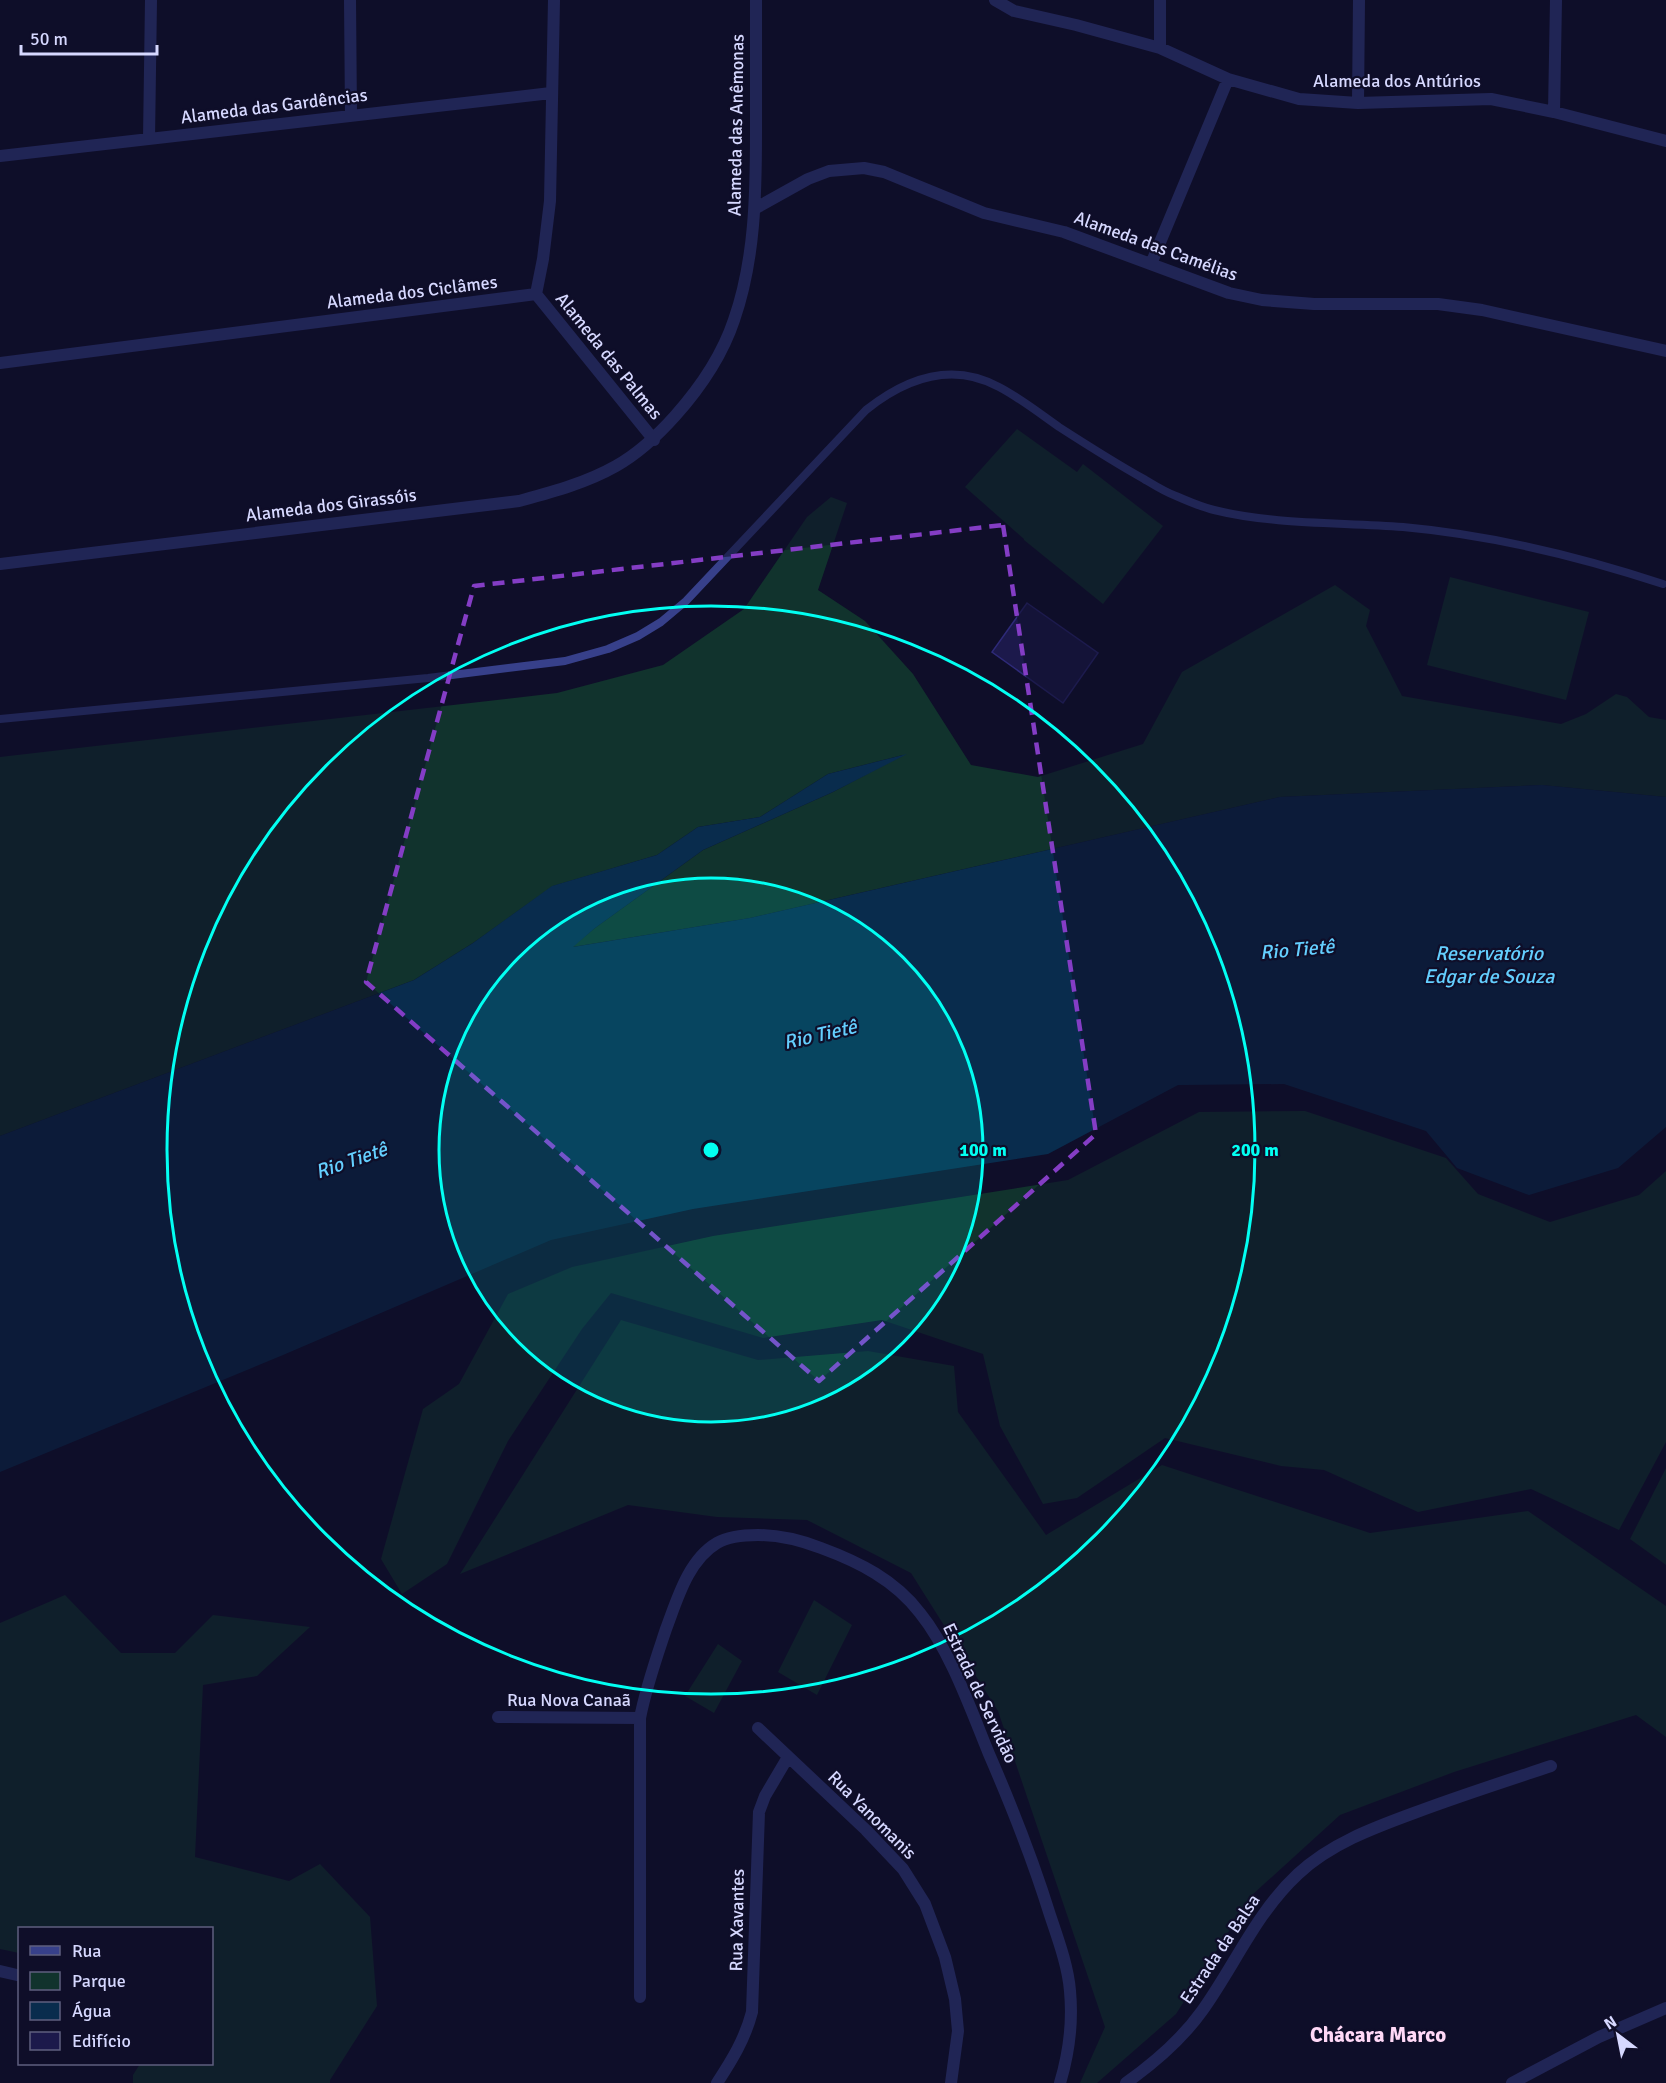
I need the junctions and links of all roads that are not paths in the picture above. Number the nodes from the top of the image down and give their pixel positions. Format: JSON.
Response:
{"nodes":[{"id":1,"x":152,"y":0,"type":"edge"},
{"id":2,"x":350,"y":0,"type":"edge"},
{"id":3,"x":554,"y":0,"type":"edge"},
{"id":4,"x":756,"y":0,"type":"edge"},
{"id":5,"x":995,"y":0,"type":"edge"},
{"id":6,"x":1160,"y":0,"type":"edge"},
{"id":7,"x":1359,"y":0,"type":"edge"},
{"id":8,"x":1556,"y":0,"type":"edge"},
{"id":9,"x":1160,"y":48,"type":"junction"},
{"id":10,"x":1228,"y":79,"type":"junction"},
{"id":11,"x":551,"y":93,"type":"junction"},
{"id":12,"x":1358,"y":103,"type":"junction"},
{"id":13,"x":1554,"y":112,"type":"junction"},
{"id":14,"x":351,"y":115,"type":"junction"},
{"id":15,"x":148,"y":139,"type":"junction"},
{"id":16,"x":1666,"y":141,"type":"edge"},
{"id":17,"x":0,"y":156,"type":"edge"},
{"id":18,"x":756,"y":208,"type":"junction"},
{"id":19,"x":1151,"y":264,"type":"junction"},
{"id":20,"x":536,"y":294,"type":"junction"},
{"id":21,"x":1666,"y":351,"type":"edge"},
{"id":22,"x":0,"y":363,"type":"edge"},
{"id":23,"x":654,"y":440,"type":"junction"},
{"id":24,"x":0,"y":564,"type":"edge"},
{"id":25,"x":1663,"y":584,"type":"dead end"},
{"id":26,"x":0,"y":719,"type":"edge"},
{"id":27,"x":498,"y":1717,"type":"dead end"},
{"id":28,"x":640,"y":1718,"type":"junction"},
{"id":29,"x":758,"y":1728,"type":"dead end"},
{"id":30,"x":788,"y":1757,"type":"junction"},
{"id":31,"x":1551,"y":1766,"type":"dead end"},
{"id":32,"x":0,"y":1971,"type":"edge"},
{"id":33,"x":17,"y":1975,"type":"dead end"},
{"id":34,"x":640,"y":1997,"type":"dead end"},
{"id":35,"x":1666,"y":2008,"type":"edge"},
{"id":36,"x":717,"y":2083,"type":"edge"},
{"id":37,"x":951,"y":2083,"type":"edge"},
{"id":38,"x":1060,"y":2083,"type":"edge"},
{"id":39,"x":1126,"y":2083,"type":"edge"},
{"id":40,"x":1512,"y":2083,"type":"edge"}],
"edges":[{"from":1,"to":15,"type":"street"},
{"from":2,"to":14,"type":"street"},
{"from":3,"to":11,"type":"street"},
{"from":4,"to":18,"type":"street","name":"Alameda das Anêmonas"},
{"from":5,"to":9,"type":"street","name":"Alameda dos Antúrios"},
{"from":6,"to":9,"type":"street"},
{"from":7,"to":12,"type":"street"},
{"from":8,"to":13,"type":"street"},
{"from":9,"to":10,"type":"street","name":"Alameda dos Antúrios"},
{"from":10,"to":12,"type":"street","name":"Alameda dos Antúrios"},
{"from":10,"to":19,"type":"street"},
{"from":11,"to":14,"type":"street","name":"Alameda das Gardências"},
{"from":11,"to":20,"type":"street"},
{"from":12,"to":13,"type":"street","name":"Alameda dos Antúrios"},
{"from":13,"to":16,"type":"street","name":"Alameda dos Antúrios"},
{"from":14,"to":15,"type":"street","name":"Alameda das Gardências"},
{"from":15,"to":17,"type":"street","name":"Alameda das Gardências"},
{"from":18,"to":19,"type":"street","name":"Alameda das Camélias"},
{"from":18,"to":23,"type":"street","name":"Alameda das Anêmonas"},
{"from":19,"to":21,"type":"street","name":"Alameda das Camélias"},
{"from":20,"to":22,"type":"street","name":"Alameda dos Ciclâmes"},
{"from":20,"to":23,"type":"street","name":"Alameda das Palmas"},
{"from":23,"to":24,"type":"street","name":"Alameda dos Girassóis"},
{"from":25,"to":26,"type":"lane"},
{"from":27,"to":28,"type":"street","name":"Rua Nova Canaã"},
{"from":28,"to":34,"type":"street","name":"Estrada de Servidão"},
{"from":28,"to":38,"type":"street","name":"Estrada de Servidão"},
{"from":29,"to":30,"type":"street","name":"Rua Yanomanis"},
{"from":30,"to":36,"type":"street","name":"Rua Xavantes"},
{"from":30,"to":37,"type":"street","name":"Rua Yanomanis"},
{"from":31,"to":39,"type":"street","name":"Estrada da Balsa"},
{"from":32,"to":33,"type":"street"},
{"from":35,"to":40,"type":"street"}]}
